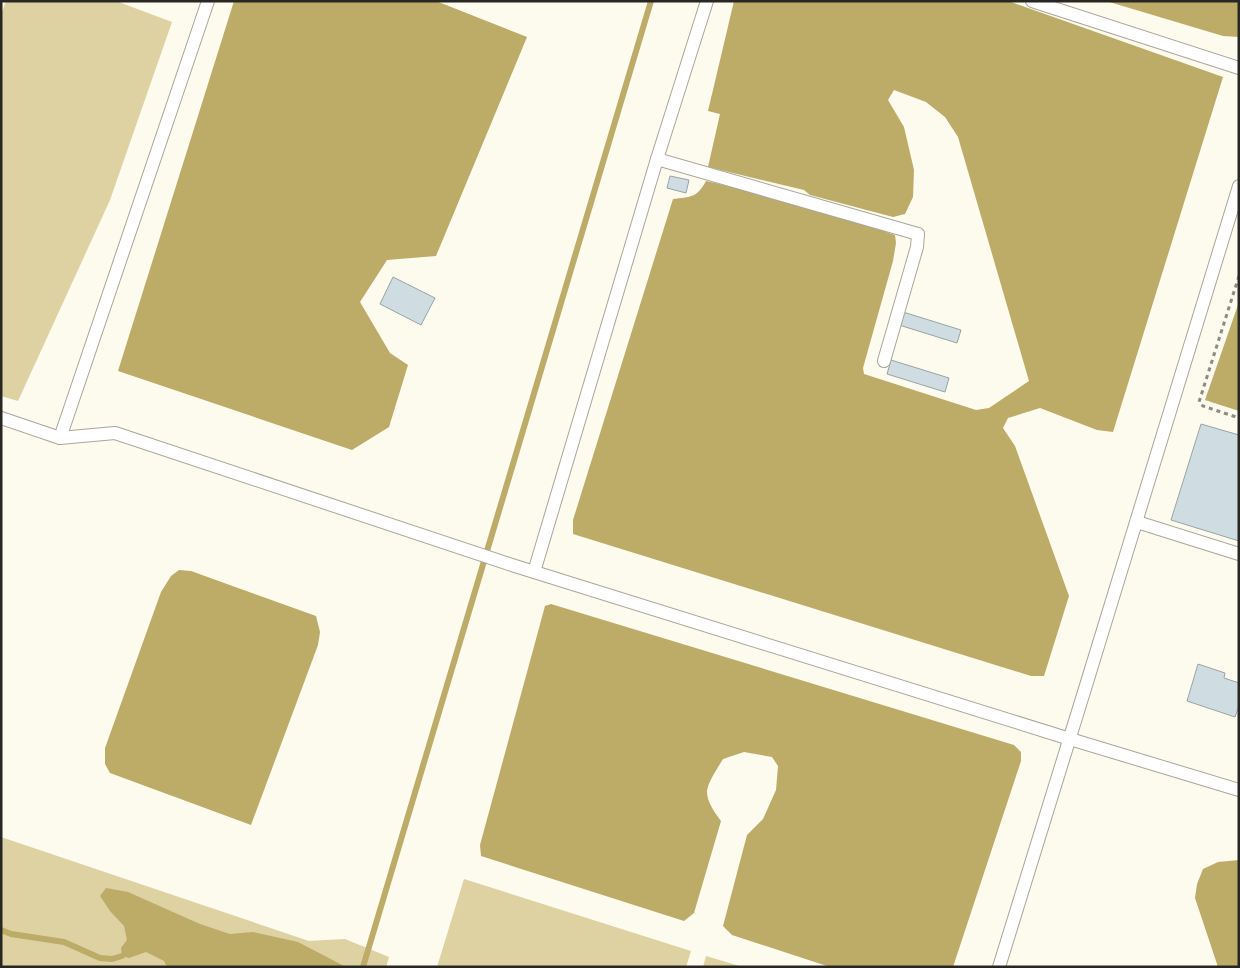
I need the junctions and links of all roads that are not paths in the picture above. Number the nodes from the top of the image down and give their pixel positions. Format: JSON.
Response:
{"nodes":[{"id":1,"x":208,"y":1,"type":"edge"},
{"id":2,"x":707,"y":1,"type":"edge"},
{"id":3,"x":1032,"y":1,"type":"edge"},
{"id":4,"x":1239,"y":68,"type":"edge"},
{"id":5,"x":657,"y":159,"type":"junction"},
{"id":6,"x":1239,"y":186,"type":"edge"},
{"id":7,"x":884,"y":361,"type":"dead end"},
{"id":8,"x":1,"y":418,"type":"edge"},
{"id":9,"x":60,"y":438,"type":"junction"},
{"id":10,"x":1137,"y":522,"type":"junction"},
{"id":11,"x":1239,"y":554,"type":"edge"},
{"id":12,"x":534,"y":572,"type":"junction"},
{"id":13,"x":1070,"y":739,"type":"junction"},
{"id":14,"x":1239,"y":790,"type":"edge"},
{"id":15,"x":999,"y":967,"type":"edge"}],
"edges":[{"from":1,"to":9,"type":"lane"},
{"from":2,"to":5,"type":"lane"},
{"from":3,"to":4,"type":"lane"},
{"from":5,"to":7,"type":"lane"},
{"from":5,"to":12,"type":"lane"},
{"from":6,"to":10,"type":"lane"},
{"from":8,"to":9,"type":"lane"},
{"from":9,"to":12,"type":"lane"},
{"from":10,"to":11,"type":"lane"},
{"from":10,"to":13,"type":"lane"},
{"from":12,"to":13,"type":"lane"},
{"from":13,"to":14,"type":"lane"},
{"from":13,"to":15,"type":"lane"}]}
